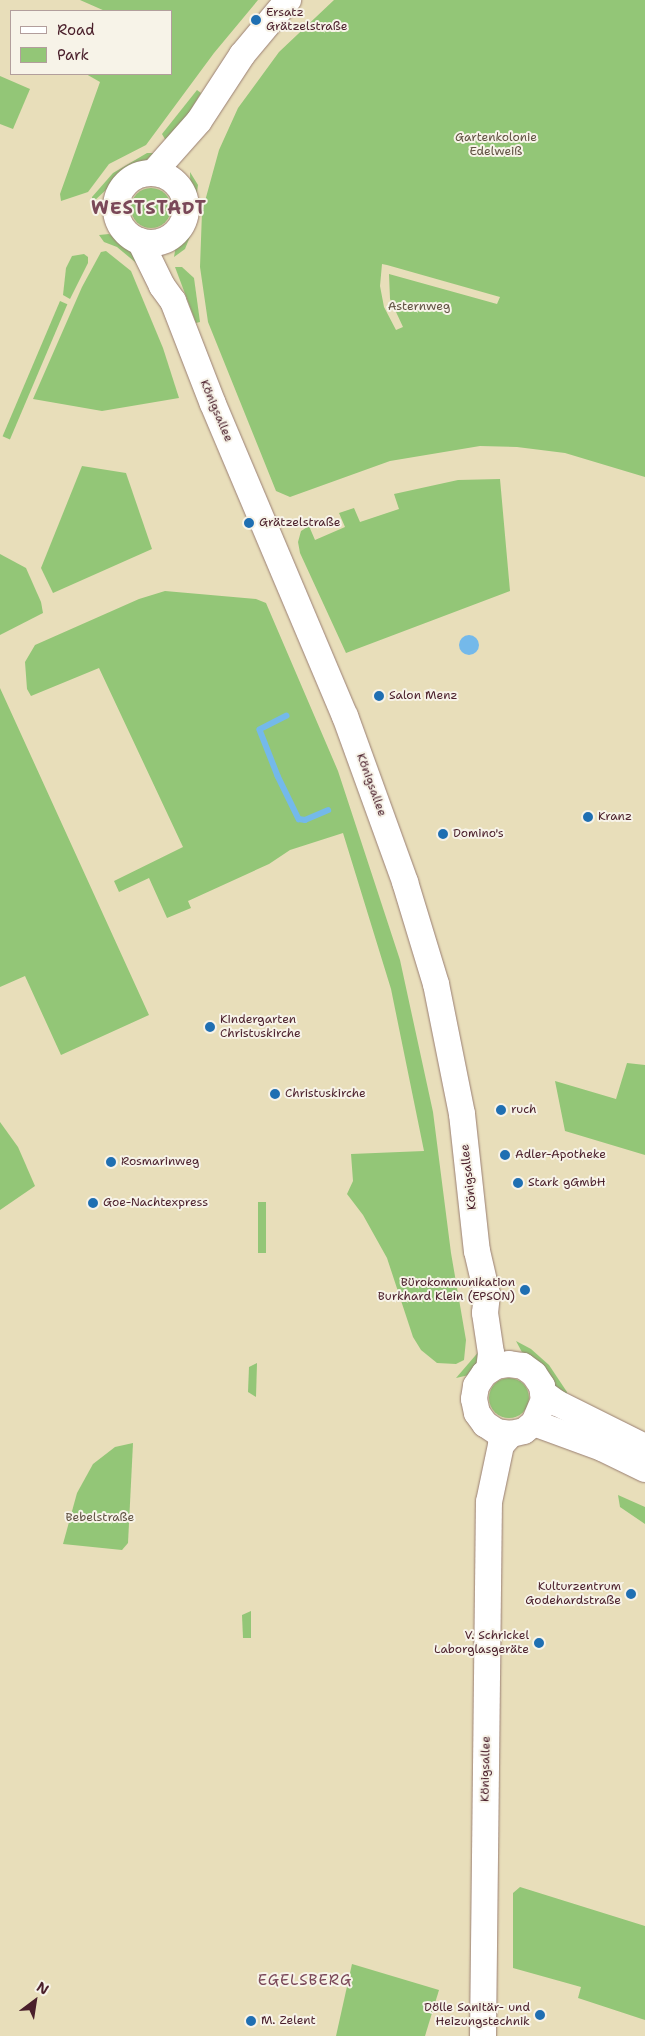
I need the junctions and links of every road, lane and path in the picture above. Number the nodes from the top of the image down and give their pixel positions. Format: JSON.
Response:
{"nodes":[{"id":1,"x":288,"y":0,"type":"edge"},
{"id":2,"x":199,"y":121,"type":"junction"},
{"id":3,"x":153,"y":173,"type":"junction"},
{"id":4,"x":177,"y":185,"type":"junction"},
{"id":5,"x":168,"y":238,"type":"junction"},
{"id":6,"x":140,"y":241,"type":"junction"},
{"id":7,"x":173,"y":301,"type":"junction"},
{"id":8,"x":487,"y":1294,"type":"junction"},
{"id":9,"x":516,"y":1364,"type":"junction"},
{"id":10,"x":489,"y":1370,"type":"junction"},
{"id":11,"x":544,"y":1393,"type":"junction"},
{"id":12,"x":534,"y":1423,"type":"junction"},
{"id":13,"x":485,"y":1424,"type":"junction"},
{"id":14,"x":511,"y":1434,"type":"junction"},
{"id":15,"x":645,"y":1447,"type":"edge"},
{"id":16,"x":645,"y":1469,"type":"edge"},
{"id":17,"x":489,"y":1502,"type":"junction"},
{"id":18,"x":483,"y":2036,"type":"edge"}],
"edges":[{"from":1,"to":2,"type":"street"},
{"from":2,"to":3,"type":"street"},
{"from":2,"to":4,"type":"street"},
{"from":3,"to":4,"type":"street"},
{"from":3,"to":6,"type":"street","name":"Königsallee"},
{"from":4,"to":5,"type":"street"},
{"from":5,"to":6,"type":"street"},
{"from":5,"to":7,"type":"street","name":"Königsallee"},
{"from":6,"to":7,"type":"street","name":"Königsallee"},
{"from":7,"to":8,"type":"street","name":"Königsallee"},
{"from":8,"to":9,"type":"street","name":"Königsallee"},
{"from":8,"to":10,"type":"street","name":"Königsallee"},
{"from":9,"to":10,"type":"street"},
{"from":9,"to":11,"type":"street"},
{"from":10,"to":13,"type":"street","name":"Königsallee"},
{"from":11,"to":12,"type":"street"},
{"from":11,"to":15,"type":"street"},
{"from":12,"to":14,"type":"street"},
{"from":12,"to":16,"type":"street"},
{"from":13,"to":14,"type":"street"},
{"from":13,"to":17,"type":"street","name":"Königsallee"},
{"from":14,"to":17,"type":"street","name":"Königsallee"},
{"from":17,"to":18,"type":"street","name":"Königsallee"}]}
